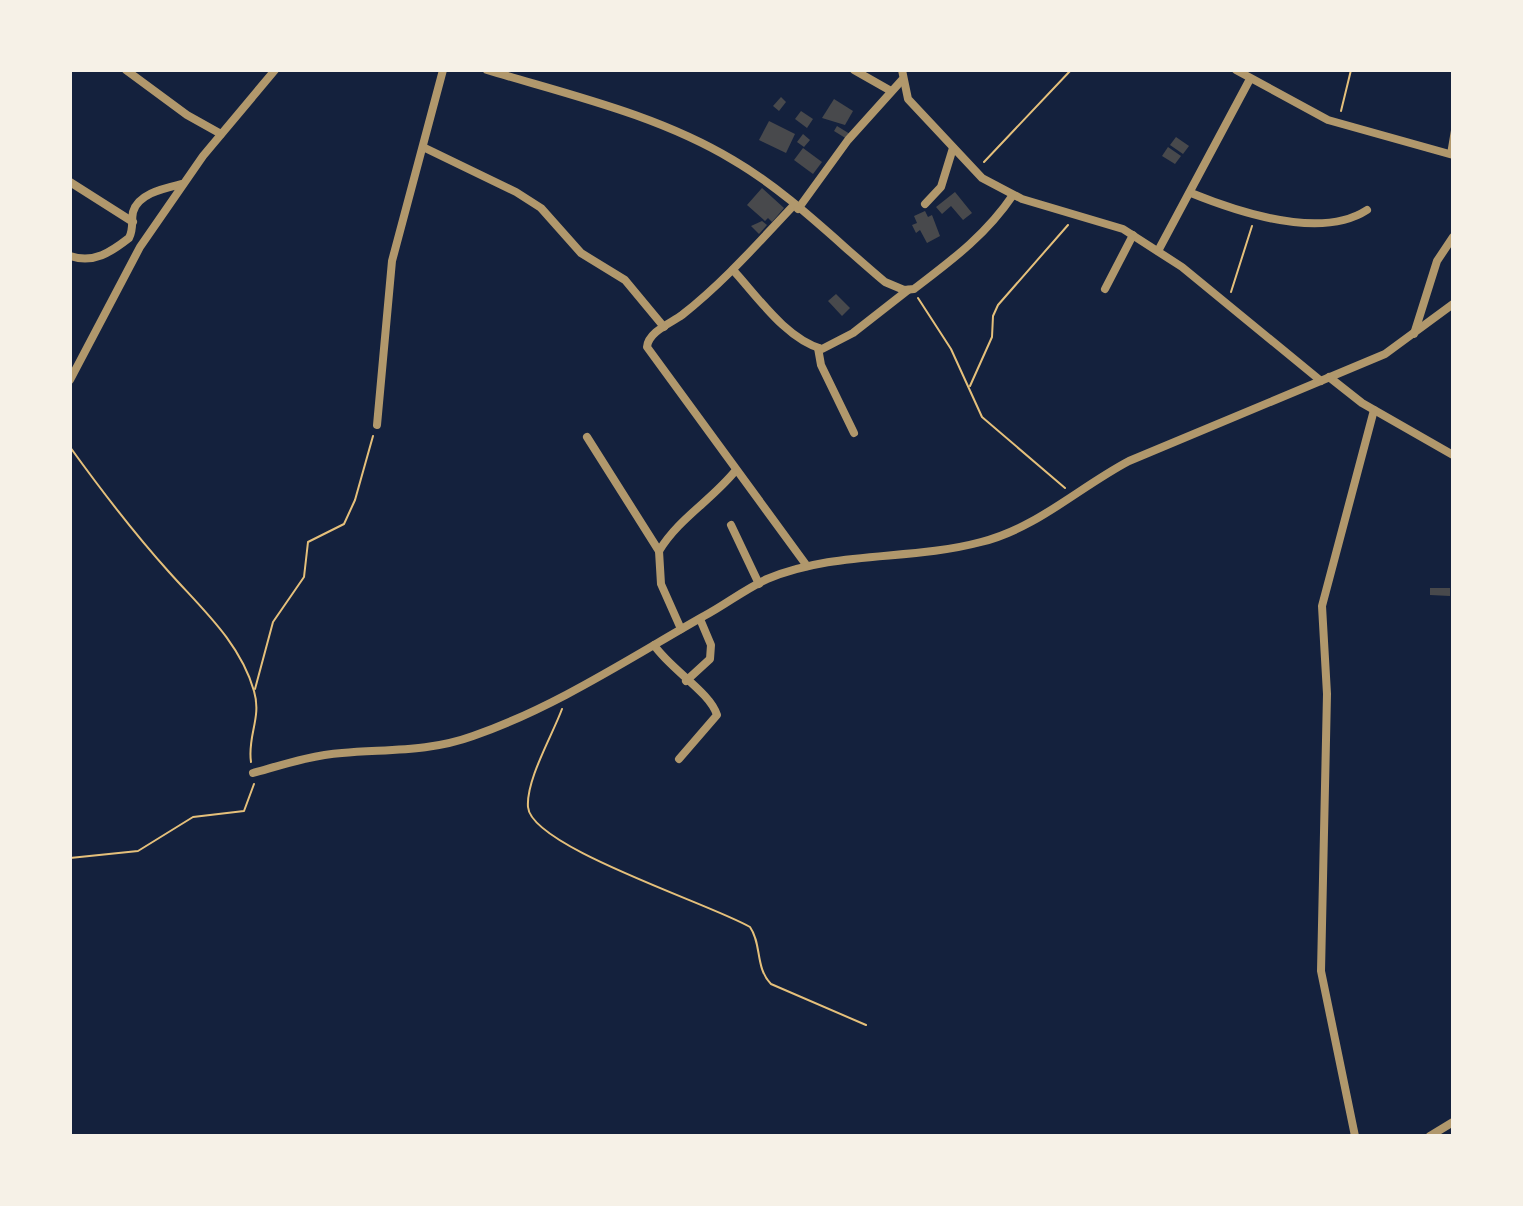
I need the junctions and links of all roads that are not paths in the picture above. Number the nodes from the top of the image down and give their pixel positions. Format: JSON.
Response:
{"nodes":[{"id":1,"x":126,"y":70,"type":"edge"},
{"id":2,"x":275,"y":70,"type":"edge"},
{"id":3,"x":443,"y":70,"type":"edge"},
{"id":4,"x":487,"y":70,"type":"edge"},
{"id":5,"x":854,"y":70,"type":"edge"},
{"id":6,"x":902,"y":70,"type":"edge"},
{"id":7,"x":1243,"y":73,"type":"edge"},
{"id":8,"x":902,"y":80,"type":"junction"},
{"id":9,"x":891,"y":91,"type":"junction"},
{"id":10,"x":1453,"y":130,"type":"edge"},
{"id":11,"x":221,"y":134,"type":"junction"},
{"id":12,"x":425,"y":148,"type":"junction"},
{"id":13,"x":953,"y":148,"type":"junction"},
{"id":14,"x":1451,"y":154,"type":"edge"},
{"id":15,"x":70,"y":182,"type":"edge"},
{"id":16,"x":183,"y":183,"type":"junction"},
{"id":17,"x":1191,"y":193,"type":"junction"},
{"id":18,"x":1013,"y":195,"type":"junction"},
{"id":19,"x":925,"y":204,"type":"dead end"},
{"id":20,"x":796,"y":207,"type":"junction"},
{"id":21,"x":1367,"y":210,"type":"dead end"},
{"id":22,"x":133,"y":222,"type":"junction"},
{"id":23,"x":1133,"y":235,"type":"junction"},
{"id":24,"x":1453,"y":237,"type":"edge"},
{"id":25,"x":1158,"y":251,"type":"junction"},
{"id":26,"x":70,"y":256,"type":"edge"},
{"id":27,"x":733,"y":270,"type":"junction"},
{"id":28,"x":911,"y":289,"type":"junction"},
{"id":29,"x":1105,"y":289,"type":"dead end"},
{"id":30,"x":1453,"y":304,"type":"edge"},
{"id":31,"x":664,"y":327,"type":"junction"},
{"id":32,"x":1414,"y":334,"type":"junction"},
{"id":33,"x":818,"y":348,"type":"junction"},
{"id":34,"x":1325,"y":379,"type":"junction"},
{"id":35,"x":70,"y":380,"type":"edge"},
{"id":36,"x":1374,"y":410,"type":"junction"},
{"id":37,"x":377,"y":425,"type":"road end"},
{"id":38,"x":854,"y":433,"type":"dead end"},
{"id":39,"x":587,"y":437,"type":"dead end"},
{"id":40,"x":1453,"y":455,"type":"edge"},
{"id":41,"x":736,"y":470,"type":"junction"},
{"id":42,"x":731,"y":525,"type":"dead end"},
{"id":43,"x":659,"y":551,"type":"junction"},
{"id":44,"x":807,"y":566,"type":"junction"},
{"id":45,"x":759,"y":584,"type":"junction"},
{"id":46,"x":700,"y":619,"type":"junction"},
{"id":47,"x":681,"y":629,"type":"junction"},
{"id":48,"x":654,"y":645,"type":"junction"},
{"id":49,"x":686,"y":681,"type":"junction"},
{"id":50,"x":679,"y":759,"type":"dead end"},
{"id":51,"x":253,"y":773,"type":"road end"},
{"id":52,"x":1453,"y":1122,"type":"edge"},
{"id":53,"x":1355,"y":1136,"type":"edge"},
{"id":54,"x":1430,"y":1136,"type":"edge"}],
"edges":[{"from":1,"to":11,"type":"street"},
{"from":2,"to":11,"type":"street"},
{"from":3,"to":12,"type":"street"},
{"from":4,"to":20,"type":"street"},
{"from":5,"to":9,"type":"street"},
{"from":6,"to":8,"type":"street"},
{"from":7,"to":14,"type":"street"},
{"from":7,"to":17,"type":"street"},
{"from":8,"to":9,"type":"street"},
{"from":8,"to":13,"type":"street"},
{"from":9,"to":20,"type":"street"},
{"from":10,"to":14,"type":"lane"},
{"from":11,"to":16,"type":"street"},
{"from":12,"to":31,"type":"street"},
{"from":12,"to":37,"type":"street"},
{"from":13,"to":18,"type":"street"},
{"from":13,"to":19,"type":"street"},
{"from":15,"to":22,"type":"street"},
{"from":16,"to":22,"type":"street"},
{"from":16,"to":35,"type":"street"},
{"from":17,"to":21,"type":"street"},
{"from":17,"to":25,"type":"street"},
{"from":18,"to":23,"type":"street"},
{"from":18,"to":28,"type":"street"},
{"from":20,"to":27,"type":"street"},
{"from":20,"to":28,"type":"street"},
{"from":22,"to":26,"type":"street"},
{"from":23,"to":25,"type":"street"},
{"from":23,"to":29,"type":"street"},
{"from":24,"to":32,"type":"street"},
{"from":25,"to":34,"type":"street"},
{"from":27,"to":31,"type":"street"},
{"from":27,"to":33,"type":"street"},
{"from":28,"to":33,"type":"street"},
{"from":30,"to":32,"type":"street"},
{"from":31,"to":41,"type":"street"},
{"from":32,"to":34,"type":"street"},
{"from":33,"to":38,"type":"street"},
{"from":34,"to":36,"type":"street"},
{"from":34,"to":44,"type":"street"},
{"from":36,"to":40,"type":"street"},
{"from":36,"to":53,"type":"street"},
{"from":39,"to":43,"type":"street"},
{"from":41,"to":43,"type":"street"},
{"from":41,"to":44,"type":"street"},
{"from":42,"to":45,"type":"street"},
{"from":43,"to":47,"type":"street"},
{"from":44,"to":45,"type":"street"},
{"from":45,"to":46,"type":"street"},
{"from":46,"to":47,"type":"street"},
{"from":46,"to":49,"type":"street"},
{"from":47,"to":48,"type":"street"},
{"from":48,"to":49,"type":"street"},
{"from":48,"to":51,"type":"street"},
{"from":49,"to":50,"type":"street"},
{"from":52,"to":54,"type":"street"}]}
